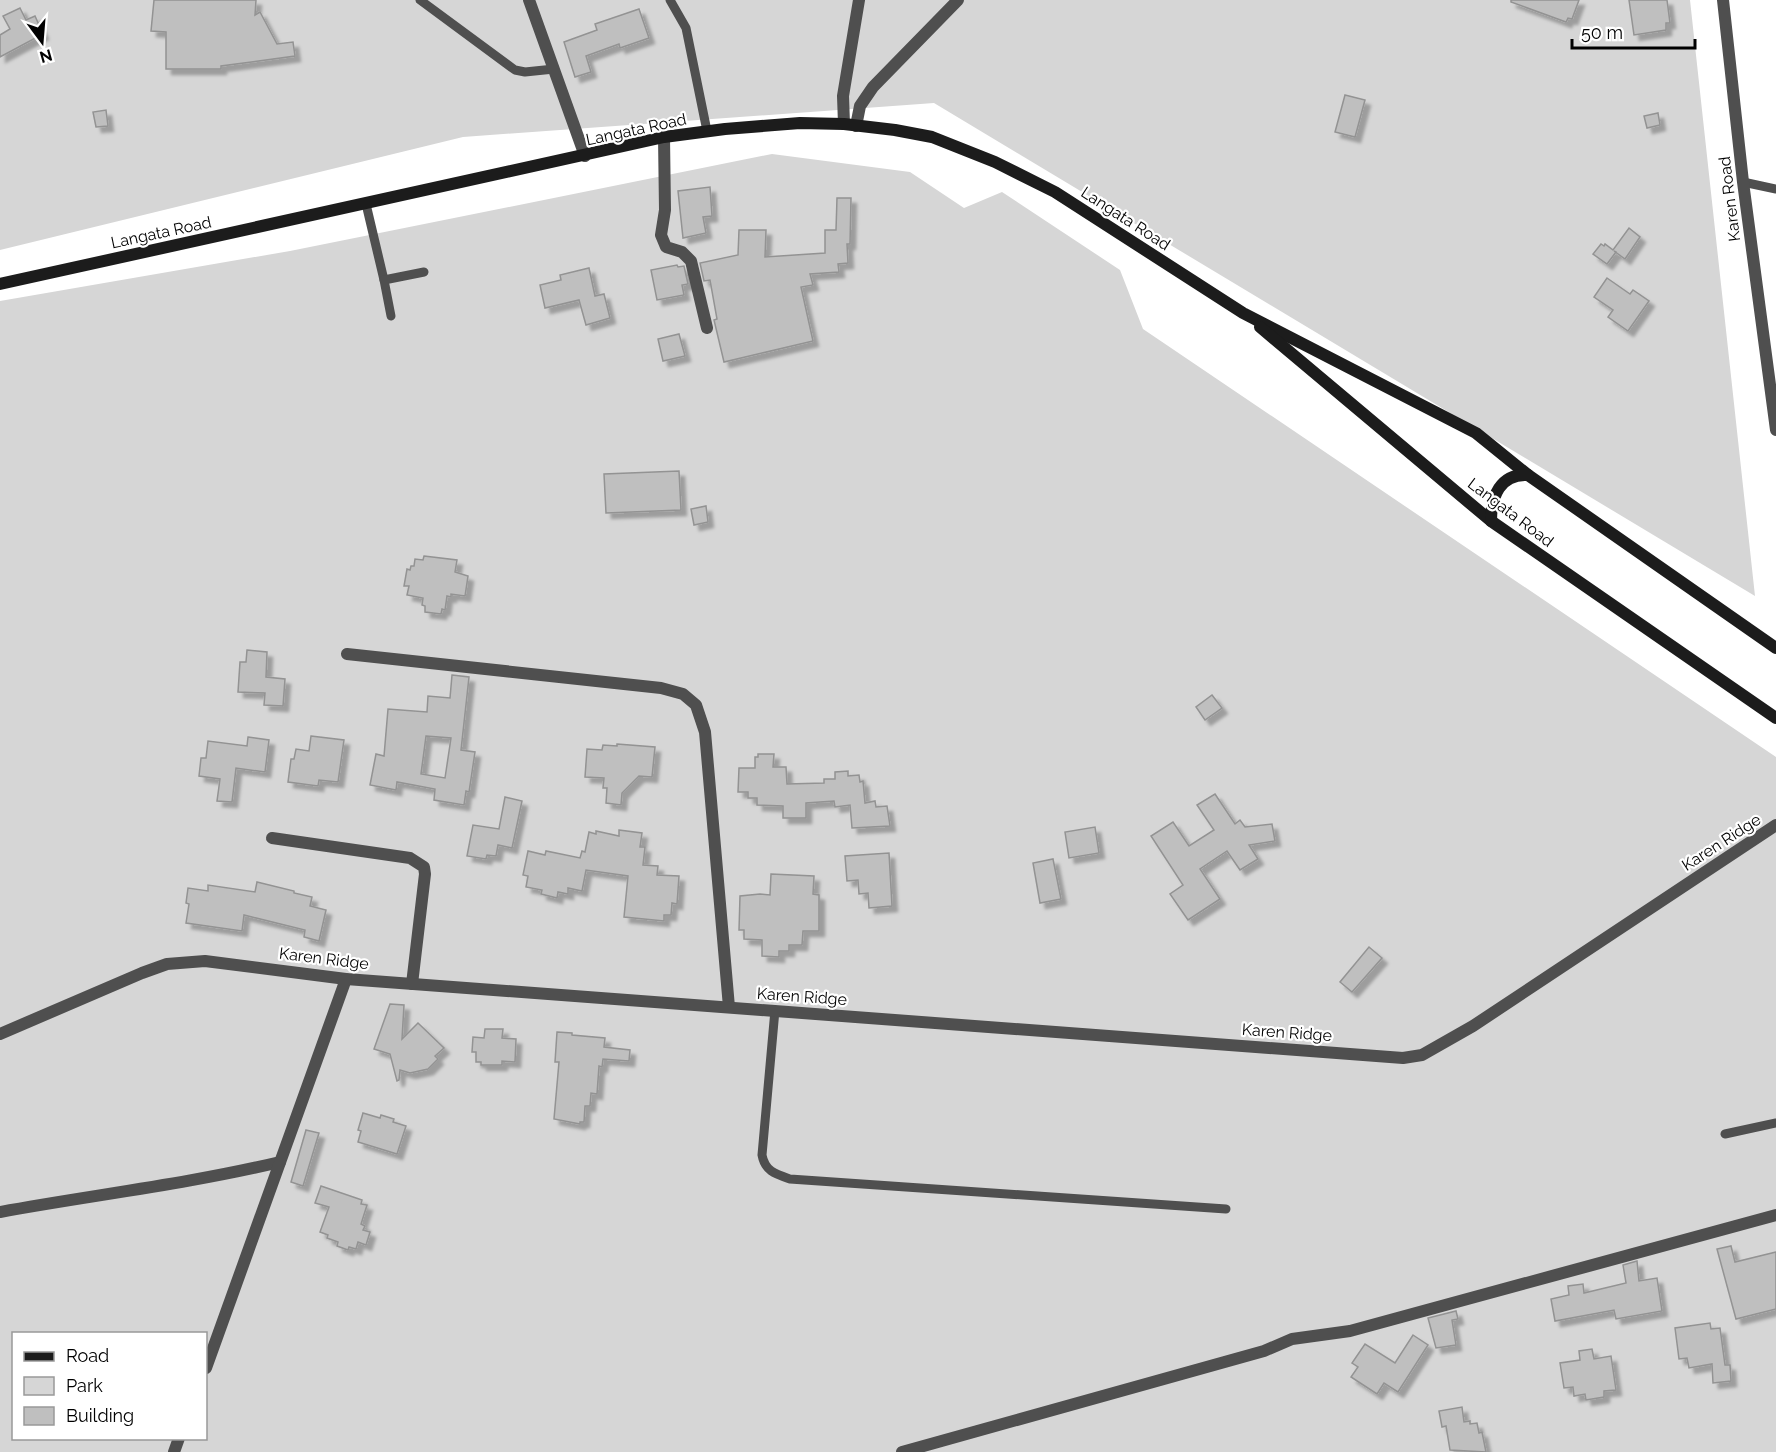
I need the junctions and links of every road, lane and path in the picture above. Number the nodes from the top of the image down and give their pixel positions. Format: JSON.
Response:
{"nodes":[{"id":1,"x":420,"y":0,"type":"edge"},
{"id":2,"x":529,"y":0,"type":"edge"},
{"id":3,"x":669,"y":0,"type":"edge"},
{"id":4,"x":859,"y":0,"type":"edge"},
{"id":5,"x":958,"y":0,"type":"edge"},
{"id":6,"x":1723,"y":0,"type":"edge"},
{"id":7,"x":554,"y":69,"type":"junction"},
{"id":8,"x":850,"y":125,"type":"junction"},
{"id":9,"x":707,"y":131,"type":"junction"},
{"id":10,"x":664,"y":137,"type":"junction"},
{"id":11,"x":585,"y":156,"type":"junction"},
{"id":12,"x":1743,"y":182,"type":"junction"},
{"id":13,"x":1776,"y":189,"type":"edge"},
{"id":14,"x":366,"y":204,"type":"junction"},
{"id":15,"x":424,"y":272,"type":"dead end"},
{"id":16,"x":384,"y":280,"type":"junction"},
{"id":17,"x":0,"y":284,"type":"edge"},
{"id":18,"x":1243,"y":313,"type":"junction"},
{"id":19,"x":391,"y":316,"type":"dead end"},
{"id":20,"x":707,"y":328,"type":"dead end"},
{"id":21,"x":1772,"y":380,"type":"edge"},
{"id":22,"x":1776,"y":430,"type":"edge"},
{"id":23,"x":1528,"y":476,"type":"junction"},
{"id":24,"x":1491,"y":521,"type":"junction"},
{"id":25,"x":1776,"y":648,"type":"edge"},
{"id":26,"x":347,"y":654,"type":"dead end"},
{"id":27,"x":1776,"y":717,"type":"edge"},
{"id":28,"x":1776,"y":825,"type":"edge"},
{"id":29,"x":272,"y":838,"type":"dead end"},
{"id":30,"x":346,"y":979,"type":"junction"},
{"id":31,"x":412,"y":984,"type":"junction"},
{"id":32,"x":729,"y":1006,"type":"junction"},
{"id":33,"x":775,"y":1010,"type":"junction"},
{"id":34,"x":0,"y":1034,"type":"edge"},
{"id":35,"x":1776,"y":1123,"type":"edge"},
{"id":36,"x":1725,"y":1134,"type":"dead end"},
{"id":37,"x":280,"y":1162,"type":"junction"},
{"id":38,"x":1226,"y":1209,"type":"dead end"},
{"id":39,"x":0,"y":1212,"type":"edge"},
{"id":40,"x":1776,"y":1215,"type":"edge"},
{"id":41,"x":207,"y":1365,"type":"edge"},
{"id":42,"x":902,"y":1452,"type":"edge"}],
"edges":[{"from":1,"to":7,"type":"lane"},
{"from":2,"to":7,"type":"street"},
{"from":3,"to":9,"type":"lane"},
{"from":4,"to":8,"type":"street"},
{"from":5,"to":8,"type":"street"},
{"from":6,"to":12,"type":"street","name":"Karen Road"},
{"from":7,"to":11,"type":"street"},
{"from":8,"to":9,"type":"main road","name":"Langata Road"},
{"from":8,"to":18,"type":"main road","name":"Langata Road"},
{"from":9,"to":10,"type":"main road","name":"Langata Road"},
{"from":10,"to":11,"type":"main road","name":"Langata Road"},
{"from":10,"to":20,"type":"street"},
{"from":11,"to":14,"type":"main road","name":"Langata Road"},
{"from":12,"to":13,"type":"lane"},
{"from":12,"to":21,"type":"street","name":"Karen Road"},
{"from":14,"to":16,"type":"lane"},
{"from":14,"to":17,"type":"main road","name":"Langata Road"},
{"from":15,"to":16,"type":"lane"},
{"from":16,"to":19,"type":"lane"},
{"from":18,"to":23,"type":"main road","name":"Langata Road"},
{"from":18,"to":24,"type":"main road","name":"Langata Road"},
{"from":21,"to":22,"type":"street","name":"Karen Road"},
{"from":23,"to":24,"type":"main road"},
{"from":23,"to":25,"type":"main road","name":"Langata Road"},
{"from":24,"to":27,"type":"main road","name":"Langata Road"},
{"from":26,"to":32,"type":"street"},
{"from":28,"to":33,"type":"street","name":"Karen Ridge"},
{"from":29,"to":31,"type":"street"},
{"from":30,"to":31,"type":"street","name":"Karen Ridge"},
{"from":30,"to":34,"type":"street","name":"Karen Ridge"},
{"from":30,"to":37,"type":"street"},
{"from":31,"to":32,"type":"street","name":"Karen Ridge"},
{"from":32,"to":33,"type":"street","name":"Karen Ridge"},
{"from":33,"to":38,"type":"lane"},
{"from":35,"to":36,"type":"lane"},
{"from":37,"to":39,"type":"street"},
{"from":37,"to":41,"type":"street"},
{"from":40,"to":42,"type":"street"}]}
